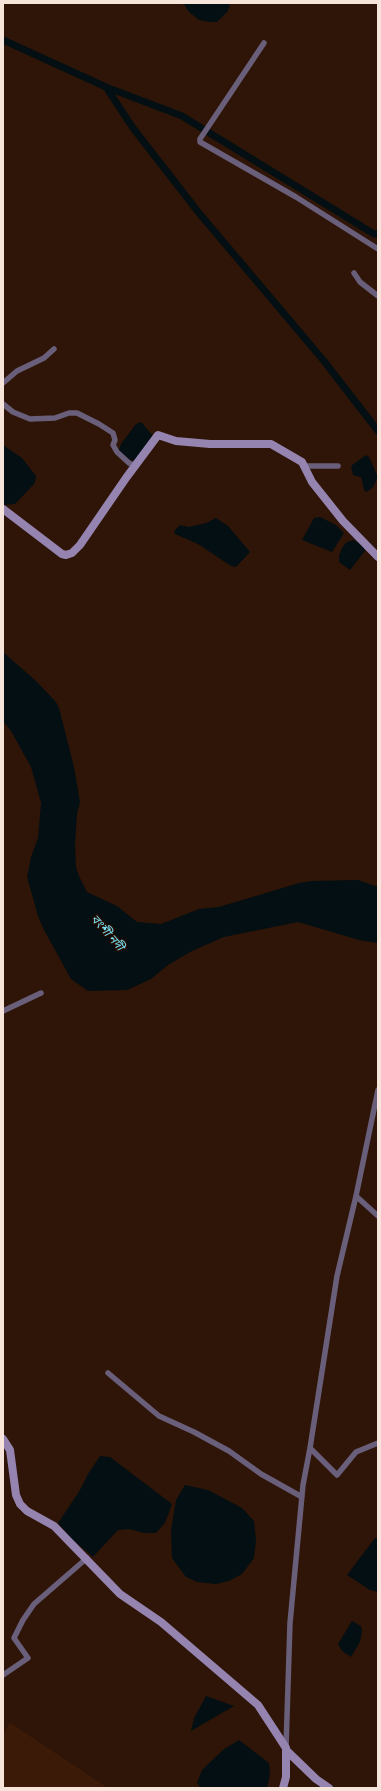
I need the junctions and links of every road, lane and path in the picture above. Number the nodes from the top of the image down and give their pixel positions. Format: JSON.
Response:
{"nodes":[{"id":1,"x":264,"y":43,"type":"dead end"},
{"id":2,"x":378,"y":249,"type":"edge"},
{"id":3,"x":354,"y":273,"type":"dead end"},
{"id":4,"x":378,"y":296,"type":"edge"},
{"id":5,"x":54,"y":350,"type":"dead end"},
{"id":6,"x":3,"y":383,"type":"edge"},
{"id":7,"x":3,"y":404,"type":"edge"},
{"id":8,"x":136,"y":466,"type":"junction"},
{"id":9,"x":304,"y":466,"type":"junction"},
{"id":10,"x":338,"y":466,"type":"dead end"},
{"id":11,"x":3,"y":509,"type":"edge"},
{"id":12,"x":378,"y":557,"type":"edge"},
{"id":13,"x":40,"y":993,"type":"dead end"},
{"id":14,"x":3,"y":1011,"type":"edge"},
{"id":15,"x":378,"y":1090,"type":"edge"},
{"id":16,"x":356,"y":1196,"type":"junction"},
{"id":17,"x":378,"y":1215,"type":"edge"},
{"id":18,"x":108,"y":1373,"type":"dead end"},
{"id":19,"x":3,"y":1439,"type":"edge"},
{"id":20,"x":378,"y":1444,"type":"edge"},
{"id":21,"x":310,"y":1448,"type":"junction"},
{"id":22,"x":302,"y":1497,"type":"junction"},
{"id":23,"x":87,"y":1558,"type":"junction"},
{"id":24,"x":3,"y":1675,"type":"edge"},
{"id":25,"x":287,"y":1750,"type":"junction"},
{"id":26,"x":283,"y":1788,"type":"edge"},
{"id":27,"x":329,"y":1788,"type":"edge"}],
"edges":[{"from":1,"to":2,"type":"street"},
{"from":3,"to":4,"type":"street"},
{"from":5,"to":6,"type":"street"},
{"from":7,"to":8,"type":"street"},
{"from":8,"to":9,"type":"street"},
{"from":8,"to":11,"type":"street"},
{"from":9,"to":10,"type":"street"},
{"from":9,"to":12,"type":"street"},
{"from":13,"to":14,"type":"street"},
{"from":15,"to":16,"type":"street"},
{"from":16,"to":17,"type":"street"},
{"from":16,"to":21,"type":"street"},
{"from":18,"to":22,"type":"street"},
{"from":19,"to":23,"type":"street"},
{"from":20,"to":21,"type":"street"},
{"from":21,"to":22,"type":"street"},
{"from":22,"to":25,"type":"street"},
{"from":23,"to":24,"type":"street"},
{"from":23,"to":25,"type":"street"},
{"from":25,"to":26,"type":"street"},
{"from":25,"to":27,"type":"street"}]}
